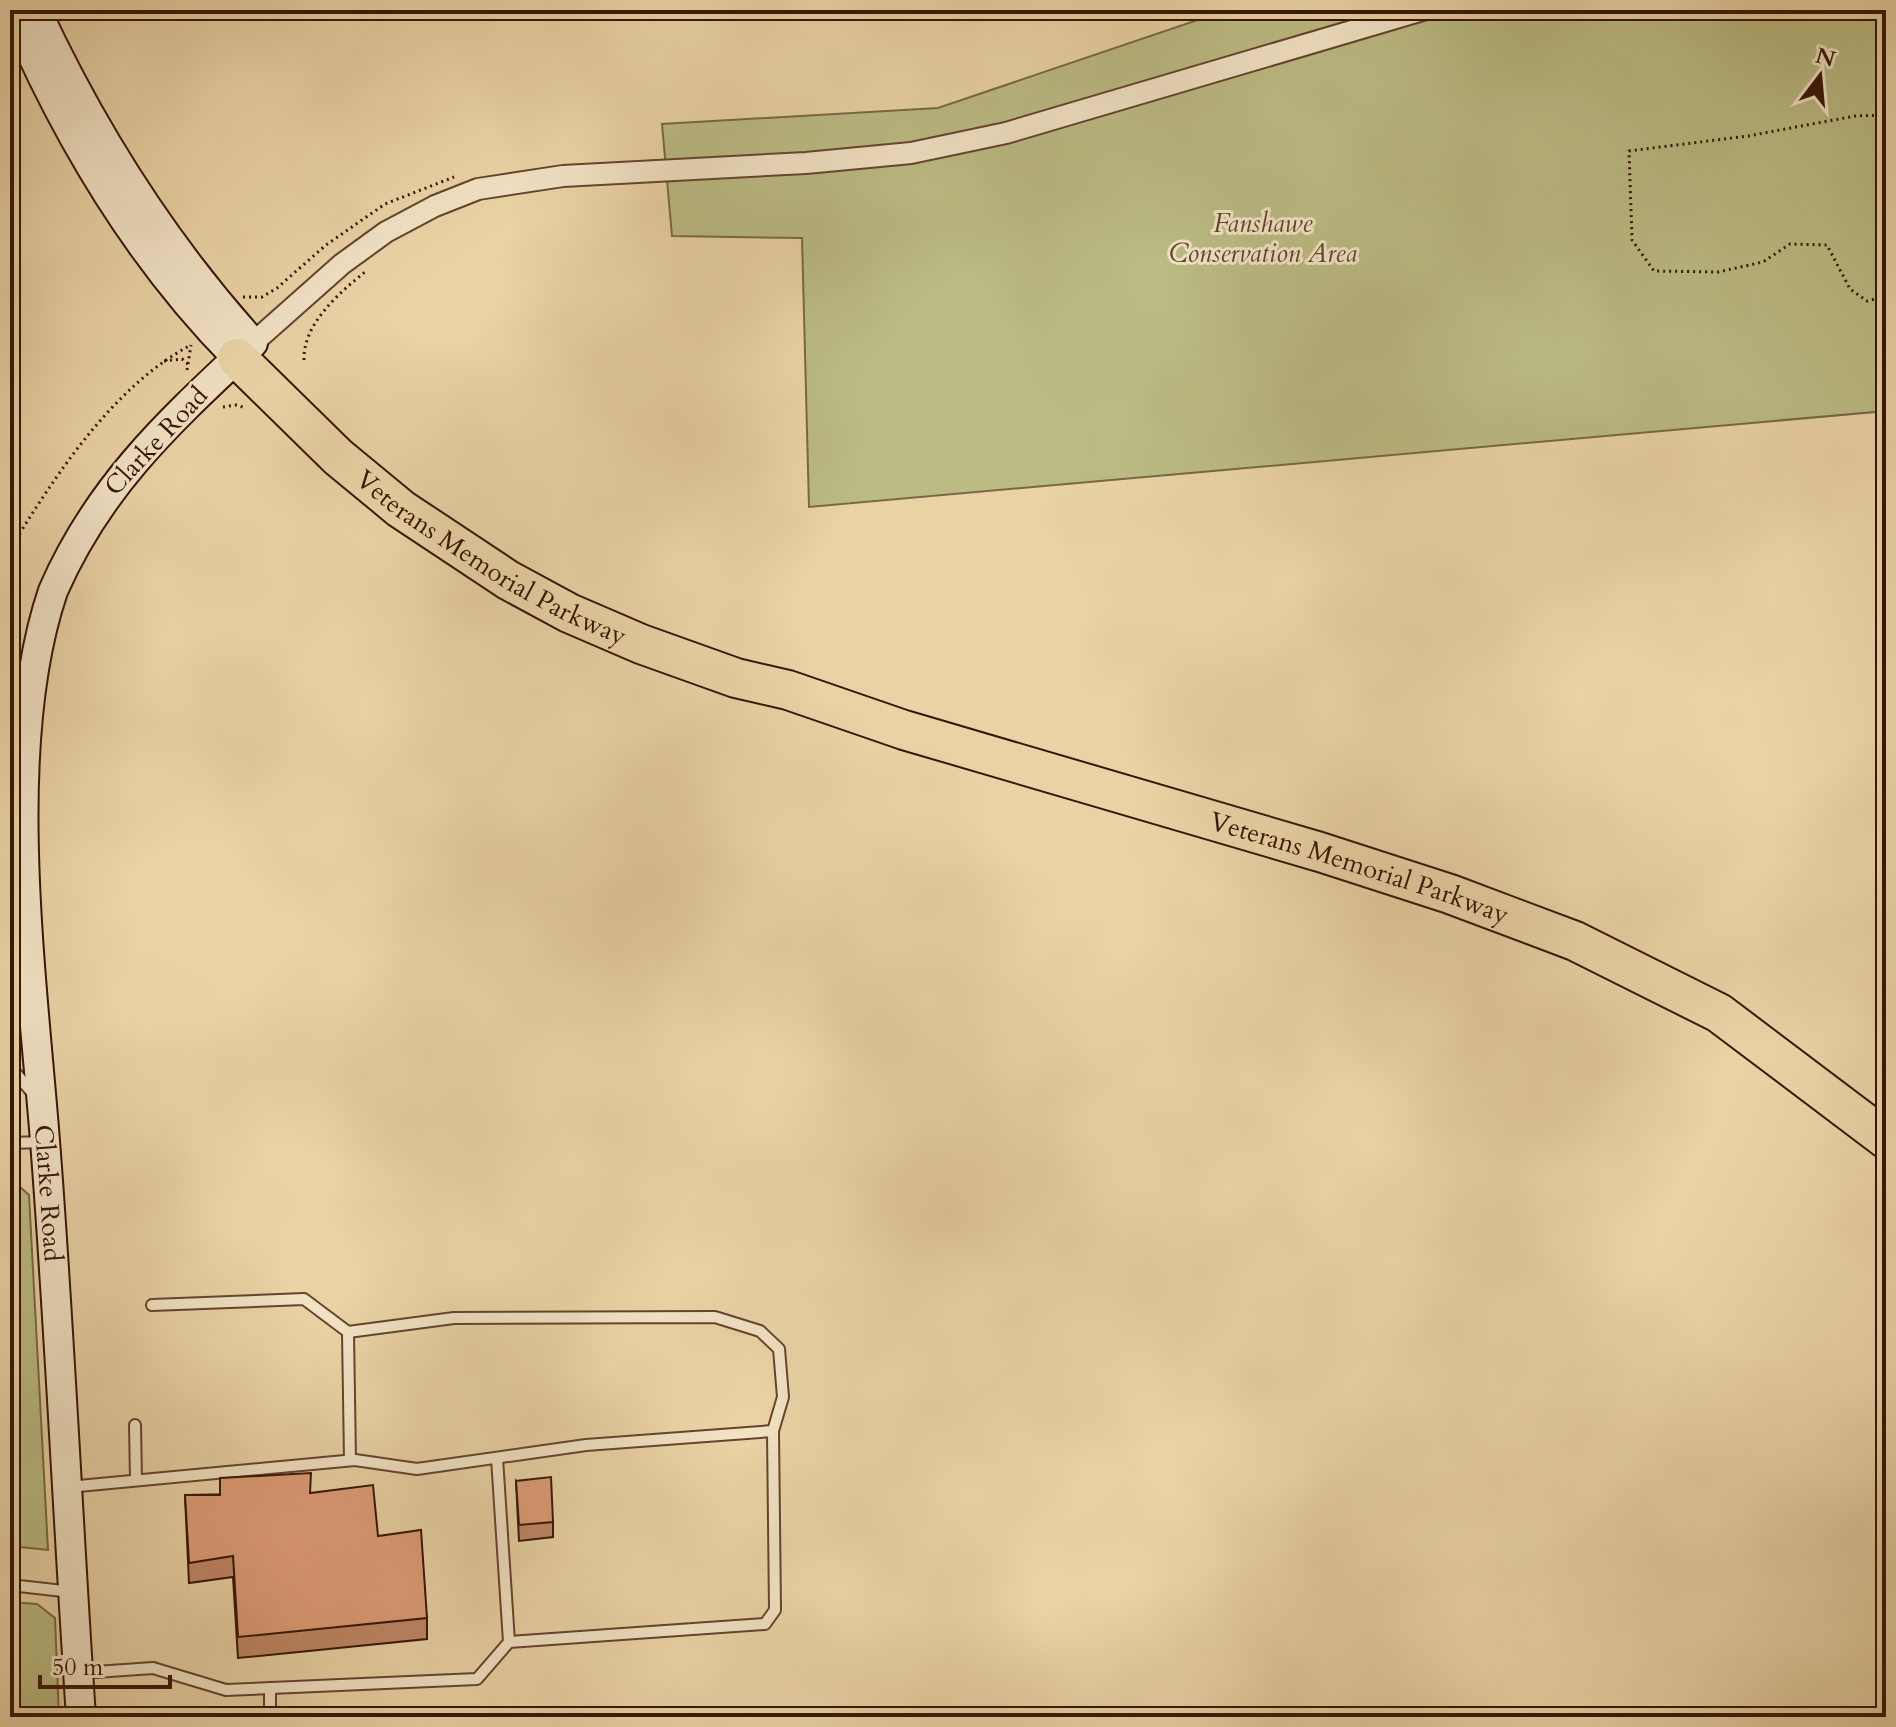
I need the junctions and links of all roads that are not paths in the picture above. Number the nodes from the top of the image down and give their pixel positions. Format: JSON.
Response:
{"nodes":[{"id":1,"x":12,"y":10,"type":"edge"},
{"id":2,"x":36,"y":10,"type":"edge"},
{"id":3,"x":1423,"y":10,"type":"edge"},
{"id":4,"x":245,"y":351,"type":"junction"},
{"id":5,"x":15,"y":866,"type":"edge"},
{"id":6,"x":25,"y":921,"type":"junction"},
{"id":7,"x":10,"y":968,"type":"edge"},
{"id":8,"x":10,"y":1066,"type":"edge"},
{"id":9,"x":42,"y":1104,"type":"junction"},
{"id":10,"x":1886,"y":1139,"type":"edge"},
{"id":11,"x":45,"y":1142,"type":"junction"},
{"id":12,"x":10,"y":1143,"type":"edge"},
{"id":13,"x":152,"y":1305,"type":"dead end"},
{"id":14,"x":348,"y":1332,"type":"junction"},
{"id":15,"x":135,"y":1425,"type":"dead end"},
{"id":16,"x":773,"y":1431,"type":"junction"},
{"id":17,"x":497,"y":1458,"type":"junction"},
{"id":18,"x":350,"y":1460,"type":"junction"},
{"id":19,"x":136,"y":1480,"type":"junction"},
{"id":20,"x":66,"y":1487,"type":"junction"},
{"id":21,"x":10,"y":1585,"type":"edge"},
{"id":22,"x":72,"y":1592,"type":"junction"},
{"id":23,"x":509,"y":1642,"type":"junction"},
{"id":24,"x":78,"y":1673,"type":"junction"},
{"id":25,"x":270,"y":1688,"type":"junction"},
{"id":26,"x":81,"y":1717,"type":"edge"},
{"id":27,"x":270,"y":1717,"type":"edge"}],
"edges":[{"from":1,"to":4,"type":"main road"},
{"from":2,"to":4,"type":"main road"},
{"from":3,"to":4,"type":"street"},
{"from":4,"to":5,"type":"main road","name":"Clarke Road"},
{"from":4,"to":10,"type":"highway","name":"Veterans Memorial Parkway"},
{"from":5,"to":6,"type":"main road","name":"Clarke Road"},
{"from":6,"to":7,"type":"lane"},
{"from":6,"to":9,"type":"main road","name":"Clarke Road"},
{"from":8,"to":9,"type":"lane"},
{"from":9,"to":11,"type":"main road","name":"Clarke Road"},
{"from":11,"to":12,"type":"lane"},
{"from":11,"to":20,"type":"main road","name":"Clarke Road"},
{"from":13,"to":14,"type":"lane"},
{"from":14,"to":16,"type":"lane"},
{"from":14,"to":18,"type":"lane"},
{"from":15,"to":19,"type":"lane"},
{"from":16,"to":17,"type":"lane"},
{"from":16,"to":23,"type":"lane"},
{"from":17,"to":18,"type":"lane"},
{"from":17,"to":23,"type":"lane"},
{"from":18,"to":19,"type":"lane"},
{"from":19,"to":20,"type":"lane"},
{"from":20,"to":22,"type":"main road","name":"Clarke Road"},
{"from":21,"to":22,"type":"lane"},
{"from":22,"to":24,"type":"main road","name":"Clarke Road"},
{"from":23,"to":25,"type":"lane"},
{"from":24,"to":25,"type":"lane"},
{"from":24,"to":26,"type":"main road","name":"Clarke Road"},
{"from":25,"to":27,"type":"lane"}]}
